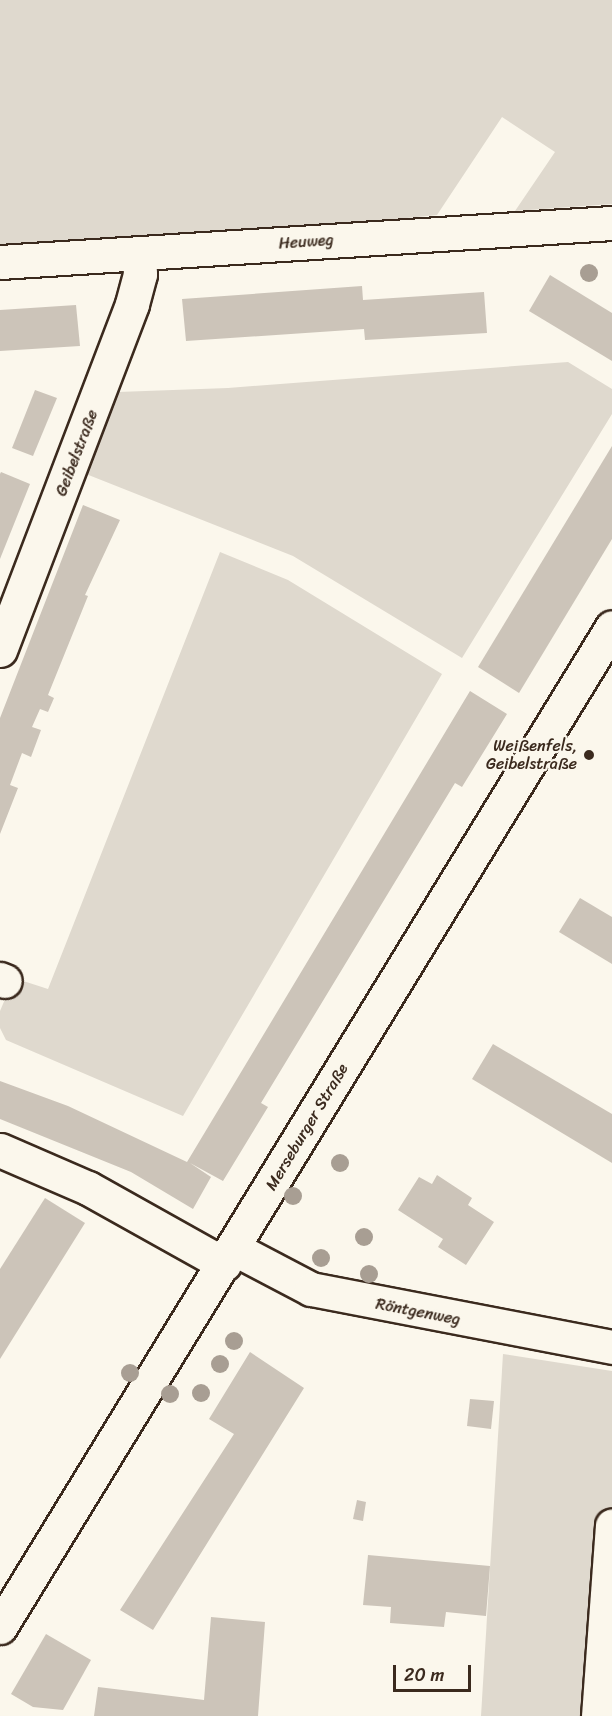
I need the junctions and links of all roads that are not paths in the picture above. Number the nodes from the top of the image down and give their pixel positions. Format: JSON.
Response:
{"nodes":[{"id":1,"x":612,"y":223,"type":"edge"},
{"id":2,"x":139,"y":253,"type":"junction"},
{"id":3,"x":0,"y":262,"type":"edge"},
{"id":4,"x":612,"y":627,"type":"edge"},
{"id":5,"x":0,"y":650,"type":"edge"},
{"id":6,"x":4,"y":1160,"type":"edge"},
{"id":7,"x":229,"y":1256,"type":"junction"},
{"id":8,"x":612,"y":1347,"type":"edge"},
{"id":9,"x":612,"y":1526,"type":"edge"},
{"id":10,"x":0,"y":1627,"type":"edge"},
{"id":11,"x":598,"y":1716,"type":"edge"}],
"edges":[{"from":1,"to":2,"type":"street","name":"Heuweg"},
{"from":2,"to":3,"type":"street","name":"Heuweg"},
{"from":2,"to":5,"type":"street","name":"Geibelstraße"},
{"from":4,"to":7,"type":"street","name":"Merseburger Straße"},
{"from":6,"to":7,"type":"street","name":"Röntgenweg"},
{"from":7,"to":8,"type":"street","name":"Röntgenweg"},
{"from":7,"to":10,"type":"street","name":"Merseburger Straße"},
{"from":9,"to":11,"type":"street"}]}
